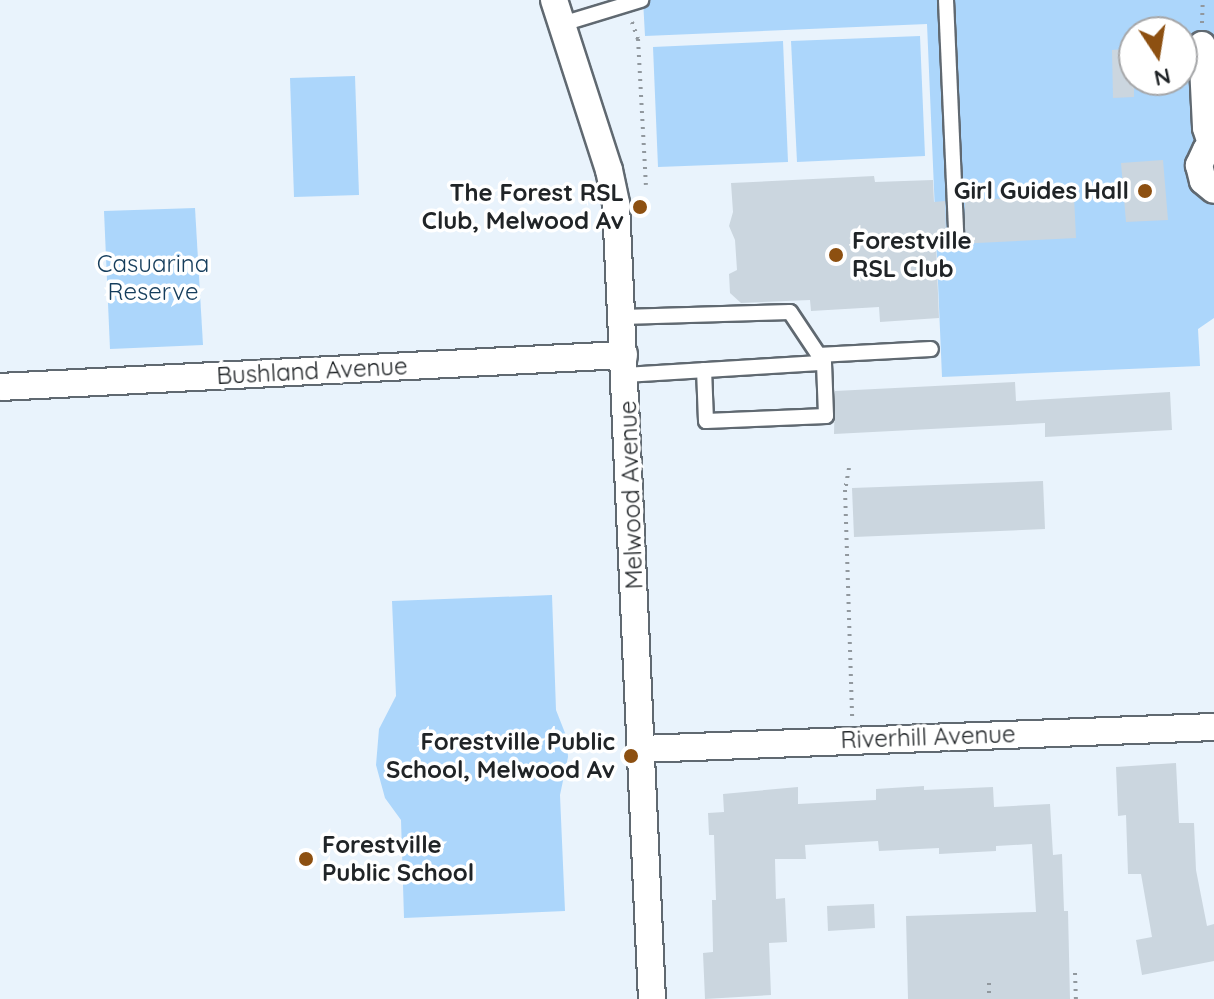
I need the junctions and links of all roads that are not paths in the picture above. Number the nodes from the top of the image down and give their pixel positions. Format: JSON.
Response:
{"nodes":[{"id":1,"x":946,"y":0,"type":"edge"},
{"id":2,"x":634,"y":2,"type":"edge"},
{"id":3,"x":558,"y":12,"type":"edge"},
{"id":4,"x":1202,"y":45,"type":"dead end"},
{"id":5,"x":1213,"y":145,"type":"edge"},
{"id":6,"x":1214,"y":190,"type":"edge"},
{"id":7,"x":956,"y":233,"type":"dead end"},
{"id":8,"x":622,"y":317,"type":"junction"},
{"id":9,"x":931,"y":349,"type":"dead end"},
{"id":10,"x":821,"y":359,"type":"junction"},
{"id":11,"x":625,"y":365,"type":"junction"},
{"id":12,"x":704,"y":370,"type":"junction"},
{"id":13,"x":0,"y":387,"type":"edge"},
{"id":14,"x":1214,"y":727,"type":"edge"},
{"id":15,"x":641,"y":749,"type":"junction"},
{"id":16,"x":652,"y":999,"type":"edge"}],
"edges":[{"from":1,"to":7,"type":"lane"},
{"from":2,"to":3,"type":"lane"},
{"from":3,"to":8,"type":"street","name":"Melwood Avenue"},
{"from":4,"to":5,"type":"street"},
{"from":5,"to":6,"type":"street"},
{"from":8,"to":10,"type":"lane"},
{"from":8,"to":11,"type":"street","name":"Melwood Avenue"},
{"from":9,"to":10,"type":"lane"},
{"from":10,"to":12,"type":"lane"},
{"from":10,"to":12,"type":"lane"},
{"from":11,"to":12,"type":"lane"},
{"from":11,"to":13,"type":"street","name":"Bushland Avenue"},
{"from":11,"to":15,"type":"street","name":"Melwood Avenue"},
{"from":14,"to":15,"type":"street","name":"Riverhill Avenue"},
{"from":15,"to":16,"type":"street","name":"Melwood Avenue"}]}
